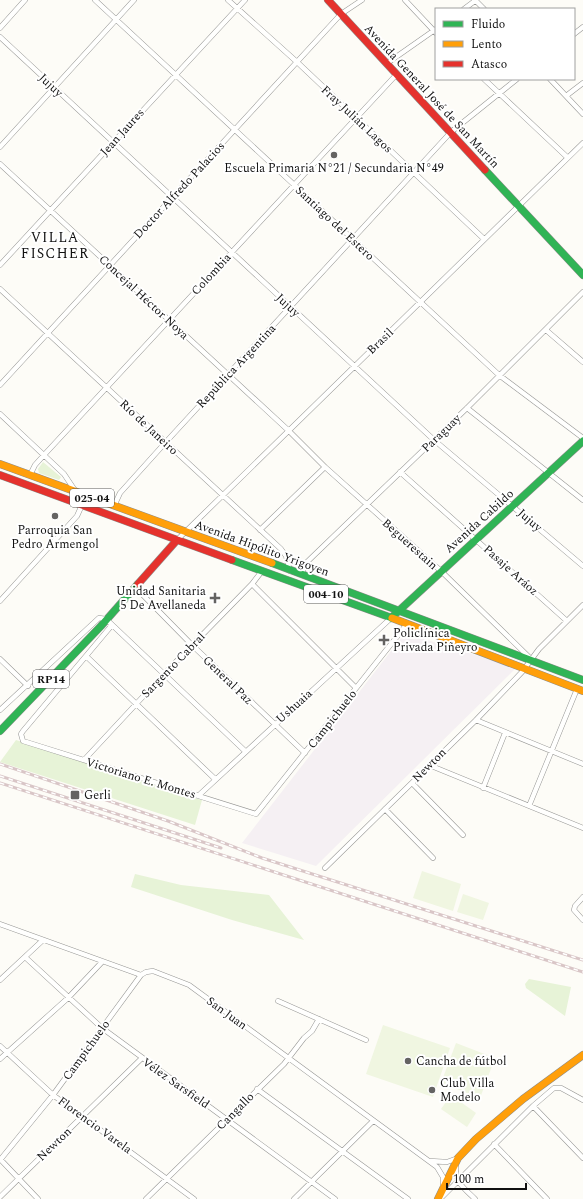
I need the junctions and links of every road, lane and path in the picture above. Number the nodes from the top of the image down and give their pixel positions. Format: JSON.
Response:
{"nodes":[{"id":1,"x":25,"y":0,"type":"edge"},
{"id":2,"x":95,"y":0,"type":"edge"},
{"id":3,"x":134,"y":0,"type":"edge"},
{"id":4,"x":228,"y":0,"type":"edge"},
{"id":5,"x":245,"y":0,"type":"edge"},
{"id":6,"x":328,"y":0,"type":"edge"},
{"id":7,"x":362,"y":0,"type":"edge"},
{"id":8,"x":405,"y":0,"type":"edge"},
{"id":9,"x":476,"y":0,"type":"edge"},
{"id":10,"x":237,"y":8,"type":"junction"},
{"id":11,"x":465,"y":8,"type":"edge"},
{"id":12,"x":483,"y":8,"type":"edge"},
{"id":13,"x":341,"y":14,"type":"junction"},
{"id":14,"x":116,"y":20,"type":"junction"},
{"id":15,"x":583,"y":27,"type":"edge"},
{"id":16,"x":0,"y":28,"type":"edge"},
{"id":17,"x":435,"y":31,"type":"edge"},
{"id":18,"x":575,"y":33,"type":"edge"},
{"id":19,"x":0,"y":38,"type":"edge"},
{"id":20,"x":297,"y":62,"type":"junction"},
{"id":21,"x":386,"y":64,"type":"junction"},
{"id":22,"x":175,"y":74,"type":"junction"},
{"id":23,"x":396,"y":75,"type":"junction"},
{"id":24,"x":485,"y":80,"type":"edge"},
{"id":25,"x":516,"y":80,"type":"edge"},
{"id":26,"x":551,"y":80,"type":"edge"},
{"id":27,"x":583,"y":83,"type":"edge"},
{"id":28,"x":55,"y":88,"type":"junction"},
{"id":29,"x":499,"y":93,"type":"junction"},
{"id":30,"x":566,"y":96,"type":"junction"},
{"id":31,"x":583,"y":114,"type":"edge"},
{"id":32,"x":356,"y":118,"type":"junction"},
{"id":33,"x":234,"y":130,"type":"junction"},
{"id":34,"x":451,"y":132,"type":"junction"},
{"id":35,"x":113,"y":142,"type":"junction"},
{"id":36,"x":583,"y":143,"type":"edge"},
{"id":37,"x":0,"y":147,"type":"edge"},
{"id":38,"x":568,"y":157,"type":"junction"},
{"id":39,"x":0,"y":164,"type":"edge"},
{"id":40,"x":413,"y":172,"type":"junction"},
{"id":41,"x":293,"y":184,"type":"junction"},
{"id":42,"x":172,"y":198,"type":"junction"},
{"id":43,"x":519,"y":206,"type":"junction"},
{"id":44,"x":50,"y":211,"type":"junction"},
{"id":45,"x":484,"y":238,"type":"junction"},
{"id":46,"x":353,"y":240,"type":"junction"},
{"id":47,"x":232,"y":252,"type":"junction"},
{"id":48,"x":0,"y":265,"type":"edge"},
{"id":49,"x":110,"y":265,"type":"junction"},
{"id":50,"x":583,"y":275,"type":"edge"},
{"id":51,"x":0,"y":289,"type":"edge"},
{"id":52,"x":583,"y":292,"type":"edge"},
{"id":53,"x":420,"y":302,"type":"junction"},
{"id":54,"x":290,"y":308,"type":"junction"},
{"id":55,"x":169,"y":320,"type":"junction"},
{"id":56,"x":546,"y":330,"type":"junction"},
{"id":57,"x":48,"y":333,"type":"junction"},
{"id":58,"x":583,"y":362,"type":"edge"},
{"id":59,"x":354,"y":366,"type":"junction"},
{"id":60,"x":228,"y":375,"type":"junction"},
{"id":61,"x":499,"y":375,"type":"junction"},
{"id":62,"x":0,"y":385,"type":"edge"},
{"id":63,"x":106,"y":388,"type":"junction"},
{"id":64,"x":467,"y":408,"type":"junction"},
{"id":65,"x":0,"y":414,"type":"edge"},
{"id":66,"x":288,"y":430,"type":"junction"},
{"id":67,"x":583,"y":438,"type":"edge"},
{"id":68,"x":434,"y":440,"type":"junction"},
{"id":69,"x":583,"y":441,"type":"edge"},
{"id":70,"x":165,"y":442,"type":"junction"},
{"id":71,"x":44,"y":455,"type":"junction"},
{"id":72,"x":0,"y":464,"type":"edge"},
{"id":73,"x":325,"y":467,"type":"junction"},
{"id":74,"x":400,"y":472,"type":"junction"},
{"id":75,"x":548,"y":472,"type":"junction"},
{"id":76,"x":0,"y":475,"type":"edge"},
{"id":77,"x":30,"y":475,"type":"junction"},
{"id":78,"x":76,"y":492,"type":"junction"},
{"id":79,"x":222,"y":495,"type":"junction"},
{"id":80,"x":583,"y":500,"type":"edge"},
{"id":81,"x":367,"y":504,"type":"junction"},
{"id":82,"x":82,"y":505,"type":"junction"},
{"id":83,"x":513,"y":505,"type":"junction"},
{"id":84,"x":114,"y":506,"type":"junction"},
{"id":85,"x":260,"y":530,"type":"junction"},
{"id":86,"x":184,"y":532,"type":"junction"},
{"id":87,"x":475,"y":539,"type":"junction"},
{"id":88,"x":177,"y":540,"type":"junction"},
{"id":89,"x":583,"y":566,"type":"edge"},
{"id":90,"x":262,"y":571,"type":"junction"},
{"id":91,"x":290,"y":571,"type":"junction"},
{"id":92,"x":440,"y":571,"type":"junction"},
{"id":93,"x":300,"y":574,"type":"junction"},
{"id":94,"x":252,"y":584,"type":"junction"},
{"id":95,"x":136,"y":588,"type":"junction"},
{"id":96,"x":0,"y":601,"type":"edge"},
{"id":97,"x":583,"y":605,"type":"edge"},
{"id":98,"x":399,"y":610,"type":"junction"},
{"id":99,"x":391,"y":618,"type":"junction"},
{"id":100,"x":106,"y":619,"type":"junction"},
{"id":101,"x":567,"y":621,"type":"junction"},
{"id":102,"x":407,"y":624,"type":"junction"},
{"id":103,"x":112,"y":625,"type":"junction"},
{"id":104,"x":192,"y":645,"type":"junction"},
{"id":105,"x":86,"y":656,"type":"junction"},
{"id":106,"x":0,"y":659,"type":"edge"},
{"id":107,"x":531,"y":659,"type":"junction"},
{"id":108,"x":335,"y":668,"type":"junction"},
{"id":109,"x":525,"y":668,"type":"junction"},
{"id":110,"x":164,"y":674,"type":"junction"},
{"id":111,"x":583,"y":680,"type":"edge"},
{"id":112,"x":28,"y":686,"type":"junction"},
{"id":113,"x":356,"y":688,"type":"junction"},
{"id":114,"x":580,"y":690,"type":"edge"},
{"id":115,"x":135,"y":705,"type":"junction"},
{"id":116,"x":0,"y":710,"type":"edge"},
{"id":117,"x":476,"y":720,"type":"junction"},
{"id":118,"x":275,"y":724,"type":"junction"},
{"id":119,"x":0,"y":731,"type":"edge"},
{"id":120,"x":505,"y":732,"type":"junction"},
{"id":121,"x":245,"y":751,"type":"junction"},
{"id":122,"x":552,"y":752,"type":"junction"},
{"id":123,"x":305,"y":753,"type":"junction"},
{"id":124,"x":84,"y":760,"type":"junction"},
{"id":125,"x":583,"y":764,"type":"edge"},
{"id":126,"x":429,"y":765,"type":"junction"},
{"id":127,"x":215,"y":779,"type":"junction"},
{"id":128,"x":412,"y":783,"type":"junction"},
{"id":129,"x":483,"y":788,"type":"junction"},
{"id":130,"x":198,"y":796,"type":"junction"},
{"id":131,"x":529,"y":806,"type":"junction"},
{"id":132,"x":385,"y":809,"type":"junction"},
{"id":133,"x":256,"y":814,"type":"joint"},
{"id":134,"x":583,"y":828,"type":"edge"},
{"id":135,"x":463,"y":835,"type":"dead end"},
{"id":136,"x":433,"y":858,"type":"dead end"},
{"id":137,"x":325,"y":868,"type":"dead end"},
{"id":138,"x":583,"y":897,"type":"edge"},
{"id":139,"x":583,"y":920,"type":"edge"},
{"id":140,"x":0,"y":924,"type":"edge"},
{"id":141,"x":43,"y":940,"type":"junction"},
{"id":142,"x":25,"y":957,"type":"junction"},
{"id":143,"x":102,"y":962,"type":"junction"},
{"id":144,"x":141,"y":975,"type":"junction"},
{"id":145,"x":0,"y":980,"type":"edge"},
{"id":146,"x":68,"y":998,"type":"junction"},
{"id":147,"x":278,"y":1001,"type":"dead end"},
{"id":148,"x":319,"y":1019,"type":"junction"},
{"id":149,"x":102,"y":1028,"type":"junction"},
{"id":150,"x":366,"y":1040,"type":"dead end"},
{"id":151,"x":0,"y":1046,"type":"edge"},
{"id":152,"x":7,"y":1053,"type":"junction"},
{"id":153,"x":583,"y":1055,"type":"edge"},
{"id":154,"x":142,"y":1058,"type":"junction"},
{"id":155,"x":288,"y":1058,"type":"junction"},
{"id":156,"x":0,"y":1060,"type":"edge"},
{"id":157,"x":257,"y":1089,"type":"junction"},
{"id":158,"x":53,"y":1094,"type":"junction"},
{"id":159,"x":583,"y":1100,"type":"edge"},
{"id":160,"x":533,"y":1106,"type":"junction"},
{"id":161,"x":83,"y":1117,"type":"junction"},
{"id":162,"x":227,"y":1119,"type":"junction"},
{"id":163,"x":373,"y":1121,"type":"junction"},
{"id":164,"x":494,"y":1144,"type":"junction"},
{"id":165,"x":343,"y":1151,"type":"junction"},
{"id":166,"x":458,"y":1158,"type":"junction"},
{"id":167,"x":583,"y":1158,"type":"edge"},
{"id":168,"x":0,"y":1160,"type":"edge"},
{"id":169,"x":428,"y":1160,"type":"junction"},
{"id":170,"x":18,"y":1179,"type":"junction"},
{"id":171,"x":167,"y":1179,"type":"junction"},
{"id":172,"x":458,"y":1181,"type":"junction"},
{"id":173,"x":311,"y":1182,"type":"junction"},
{"id":174,"x":443,"y":1190,"type":"junction"},
{"id":175,"x":0,"y":1196,"type":"edge"},
{"id":176,"x":38,"y":1199,"type":"edge"},
{"id":177,"x":146,"y":1199,"type":"edge"},
{"id":178,"x":194,"y":1199,"type":"edge"},
{"id":179,"x":294,"y":1199,"type":"edge"},
{"id":180,"x":335,"y":1199,"type":"edge"},
{"id":181,"x":408,"y":1199,"type":"edge"},
{"id":182,"x":439,"y":1199,"type":"edge"},
{"id":183,"x":475,"y":1199,"type":"edge"},
{"id":184,"x":547,"y":1199,"type":"edge"}],
"edges":[{"from":1,"to":16,"type":"street"},
{"from":2,"to":14,"type":"street","name":"Santiago del Estero"},
{"from":3,"to":14,"type":"street"},
{"from":4,"to":10,"type":"street","name":"Fray Julián Lagos"},
{"from":5,"to":10,"type":"street","name":"Jean Jaures"},
{"from":6,"to":13,"type":"main road","name":"Avenida General José de San Martín"},
{"from":7,"to":13,"type":"street","name":"Doctor Alfredo Palacios"},
{"from":8,"to":17,"type":"street"},
{"from":9,"to":11,"type":"street"},
{"from":9,"to":12,"type":"street"},
{"from":10,"to":20,"type":"street","name":"Fray Julián Lagos"},
{"from":10,"to":22,"type":"street","name":"Jean Jaures"},
{"from":13,"to":20,"type":"street","name":"Doctor Alfredo Palacios"},
{"from":13,"to":21,"type":"main road","name":"Avenida General José de San Martín"},
{"from":14,"to":22,"type":"street","name":"Santiago del Estero"},
{"from":14,"to":28,"type":"street"},
{"from":15,"to":18,"type":"street"},
{"from":17,"to":21,"type":"street"},
{"from":19,"to":28,"type":"street","name":"Jujuy"},
{"from":20,"to":32,"type":"street","name":"Fray Julián Lagos"},
{"from":20,"to":33,"type":"street","name":"Doctor Alfredo Palacios"},
{"from":21,"to":23,"type":"main road","name":"Avenida General José de San Martín"},
{"from":22,"to":33,"type":"street","name":"Santiago del Estero"},
{"from":22,"to":35,"type":"street","name":"Jean Jaures"},
{"from":23,"to":32,"type":"street","name":"Colombia"},
{"from":23,"to":34,"type":"main road","name":"Avenida General José de San Martín"},
{"from":24,"to":29,"type":"street"},
{"from":25,"to":29,"type":"street","name":"República Argentina"},
{"from":26,"to":30,"type":"street"},
{"from":27,"to":30,"type":"street"},
{"from":28,"to":35,"type":"street","name":"Jujuy"},
{"from":28,"to":37,"type":"street"},
{"from":29,"to":34,"type":"street","name":"República Argentina"},
{"from":29,"to":38,"type":"street"},
{"from":30,"to":31,"type":"street"},
{"from":32,"to":40,"type":"street","name":"Fray Julián Lagos"},
{"from":32,"to":41,"type":"street","name":"Colombia"},
{"from":33,"to":41,"type":"street","name":"Santiago del Estero"},
{"from":33,"to":42,"type":"street","name":"Doctor Alfredo Palacios"},
{"from":34,"to":40,"type":"street","name":"República Argentina"},
{"from":34,"to":43,"type":"main road","name":"Avenida General José de San Martín"},
{"from":35,"to":42,"type":"street","name":"Jujuy"},
{"from":35,"to":44,"type":"street","name":"Jean Jaures"},
{"from":36,"to":38,"type":"street","name":"Brasil"},
{"from":38,"to":43,"type":"street","name":"Brasil"},
{"from":39,"to":44,"type":"street","name":"Concejal Héctor Noya"},
{"from":40,"to":45,"type":"street","name":"Fray Julián Lagos"},
{"from":40,"to":46,"type":"street","name":"República Argentina"},
{"from":41,"to":46,"type":"street","name":"Santiago del Estero"},
{"from":41,"to":47,"type":"street","name":"Colombia"},
{"from":42,"to":47,"type":"street","name":"Jujuy"},
{"from":42,"to":49,"type":"street","name":"Doctor Alfredo Palacios"},
{"from":43,"to":45,"type":"street","name":"Brasil"},
{"from":43,"to":50,"type":"main road","name":"Avenida General José de San Martín"},
{"from":44,"to":48,"type":"street","name":"Jean Jaures"},
{"from":44,"to":49,"type":"street","name":"Concejal Héctor Noya"},
{"from":45,"to":53,"type":"street","name":"Brasil"},
{"from":46,"to":53,"type":"street","name":"Santiago del Estero"},
{"from":46,"to":54,"type":"street","name":"República Argentina"},
{"from":47,"to":54,"type":"street","name":"Jujuy"},
{"from":47,"to":55,"type":"street","name":"Colombia"},
{"from":49,"to":55,"type":"street","name":"Concejal Héctor Noya"},
{"from":49,"to":57,"type":"street","name":"Doctor Alfredo Palacios"},
{"from":51,"to":57,"type":"street","name":"Río de Janeiro"},
{"from":52,"to":56,"type":"street","name":"Paraguay"},
{"from":53,"to":59,"type":"street","name":"Brasil"},
{"from":53,"to":61,"type":"street","name":"Santiago del Estero"},
{"from":54,"to":59,"type":"street","name":"Jujuy"},
{"from":54,"to":60,"type":"street","name":"República Argentina"},
{"from":55,"to":60,"type":"street","name":"Concejal Héctor Noya"},
{"from":55,"to":63,"type":"street","name":"Colombia"},
{"from":56,"to":58,"type":"street"},
{"from":56,"to":61,"type":"street","name":"Paraguay"},
{"from":57,"to":62,"type":"street","name":"Doctor Alfredo Palacios"},
{"from":57,"to":63,"type":"street","name":"Río de Janeiro"},
{"from":59,"to":66,"type":"street","name":"Brasil"},
{"from":59,"to":68,"type":"street","name":"Jujuy"},
{"from":60,"to":66,"type":"street","name":"Concejal Héctor Noya"},
{"from":60,"to":70,"type":"street","name":"República Argentina"},
{"from":61,"to":64,"type":"street","name":"Paraguay"},
{"from":61,"to":67,"type":"street","name":"Santiago del Estero"},
{"from":63,"to":70,"type":"street","name":"Río de Janeiro"},
{"from":63,"to":71,"type":"street","name":"Colombia"},
{"from":64,"to":68,"type":"street","name":"Paraguay"},
{"from":64,"to":75,"type":"street"},
{"from":65,"to":71,"type":"street"},
{"from":66,"to":73,"type":"street","name":"Beguerestain"},
{"from":66,"to":79,"type":"street","name":"Brasil"},
{"from":68,"to":74,"type":"street","name":"Paraguay"},
{"from":68,"to":83,"type":"street","name":"Jujuy"},
{"from":69,"to":75,"type":"main road","name":"Avenida Cabildo"},
{"from":70,"to":79,"type":"street","name":"Río de Janeiro"},
{"from":70,"to":84,"type":"street","name":"República Argentina"},
{"from":71,"to":77,"type":"street","name":"Colombia"},
{"from":71,"to":78,"type":"street"},
{"from":72,"to":77,"type":"main road","name":"Avenida Hipólito Yrigoyen","number":"025-04"},
{"from":73,"to":81,"type":"street","name":"Beguerestain"},
{"from":73,"to":85,"type":"street"},
{"from":74,"to":81,"type":"street","name":"Paraguay"},
{"from":74,"to":87,"type":"street","name":"Pasaje Aráoz"},
{"from":75,"to":80,"type":"street"},
{"from":75,"to":83,"type":"main road","name":"Avenida Cabildo"},
{"from":76,"to":82,"type":"main road","name":"Avenida Hipólito Yrigoyen","number":"025-04"},
{"from":77,"to":78,"type":"main road","name":"Avenida Hipólito Yrigoyen","number":"025-04"},
{"from":78,"to":84,"type":"main road","name":"Avenida Hipólito Yrigoyen","number":"025-04"},
{"from":79,"to":85,"type":"street","name":"Río de Janeiro"},
{"from":79,"to":86,"type":"street","name":"Brasil"},
{"from":81,"to":92,"type":"street","name":"Beguerestain"},
{"from":81,"to":93,"type":"street","name":"Paraguay"},
{"from":82,"to":88,"type":"main road","name":"Avenida Hipólito Yrigoyen","number":"025-04"},
{"from":82,"to":96,"type":"street"},
{"from":83,"to":87,"type":"main road","name":"Avenida Cabildo"},
{"from":83,"to":89,"type":"street","name":"Jujuy"},
{"from":84,"to":86,"type":"main road","name":"Avenida Hipólito Yrigoyen","number":"025-04"},
{"from":85,"to":91,"type":"street","name":"Río de Janeiro"},
{"from":86,"to":88,"type":"street","name":"Brasil"},
{"from":86,"to":91,"type":"main road","name":"Avenida Hipólito Yrigoyen","number":"004-10"},
{"from":87,"to":92,"type":"main road","name":"Avenida Cabildo"},
{"from":87,"to":101,"type":"street","name":"Pasaje Aráoz"},
{"from":88,"to":90,"type":"main road","name":"Avenida Hipólito Yrigoyen","number":"004-10"},
{"from":88,"to":95,"type":"main road","number":"RP14"},
{"from":90,"to":94,"type":"street","name":"Sargento Cabral"},
{"from":90,"to":99,"type":"main road","name":"Avenida Hipólito Yrigoyen","number":"004-10"},
{"from":91,"to":93,"type":"main road","name":"Avenida Hipólito Yrigoyen","number":"004-10"},
{"from":92,"to":98,"type":"main road","name":"Avenida Cabildo"},
{"from":92,"to":107,"type":"street","name":"Beguerestain"},
{"from":93,"to":98,"type":"main road","name":"Avenida Hipólito Yrigoyen","number":"004-10"},
{"from":94,"to":104,"type":"street","name":"Sargento Cabral"},
{"from":94,"to":108,"type":"street"},
{"from":95,"to":100,"type":"main road","number":"RP14"},
{"from":95,"to":104,"type":"street","name":"General Paz"},
{"from":97,"to":101,"type":"street","name":"Newton"},
{"from":98,"to":99,"type":"main road","name":"Avenida Cabildo"},
{"from":98,"to":107,"type":"main road","name":"Avenida Hipólito Yrigoyen","number":"004-10"},
{"from":99,"to":102,"type":"main road","name":"Avenida Hipólito Yrigoyen","number":"004-10"},
{"from":99,"to":108,"type":"street","name":"Ushuaia"},
{"from":100,"to":103,"type":"street"},
{"from":100,"to":112,"type":"street"},
{"from":100,"to":119,"type":"main road","number":"RP14"},
{"from":101,"to":107,"type":"street","name":"Newton"},
{"from":102,"to":109,"type":"main road","name":"Avenida Hipólito Yrigoyen","number":"004-10"},
{"from":102,"to":113,"type":"street","name":"Campichuelo"},
{"from":103,"to":105,"type":"street"},
{"from":103,"to":110,"type":"street"},
{"from":104,"to":110,"type":"street","name":"Sargento Cabral"},
{"from":104,"to":118,"type":"street","name":"General Paz"},
{"from":105,"to":115,"type":"street"},
{"from":105,"to":124,"type":"street","name":"Victoriano E. Montes"},
{"from":106,"to":112,"type":"street"},
{"from":107,"to":109,"type":"street","name":"Newton"},
{"from":107,"to":111,"type":"main road","name":"Avenida Hipólito Yrigoyen","number":"004-10"},
{"from":108,"to":113,"type":"street"},
{"from":108,"to":118,"type":"street","name":"Ushuaia"},
{"from":109,"to":114,"type":"main road","name":"Avenida Hipólito Yrigoyen","number":"004-10"},
{"from":109,"to":117,"type":"street","name":"Newton"},
{"from":110,"to":115,"type":"street","name":"Sargento Cabral"},
{"from":110,"to":121,"type":"street"},
{"from":112,"to":116,"type":"street"},
{"from":113,"to":123,"type":"street","name":"Campichuelo"},
{"from":114,"to":122,"type":"street"},
{"from":115,"to":124,"type":"street","name":"Sargento Cabral"},
{"from":115,"to":127,"type":"street"},
{"from":117,"to":120,"type":"street"},
{"from":117,"to":126,"type":"street","name":"Newton"},
{"from":118,"to":121,"type":"street","name":"Ushuaia"},
{"from":118,"to":123,"type":"street","name":"General Paz"},
{"from":120,"to":122,"type":"street"},
{"from":120,"to":129,"type":"street"},
{"from":121,"to":127,"type":"street","name":"Ushuaia"},
{"from":122,"to":125,"type":"street"},
{"from":122,"to":131,"type":"street"},
{"from":123,"to":133,"type":"street","name":"Campichuelo"},
{"from":124,"to":130,"type":"street","name":"Victoriano E. Montes"},
{"from":126,"to":128,"type":"street","name":"Newton"},
{"from":126,"to":129,"type":"street"},
{"from":127,"to":130,"type":"street","name":"Ushuaia"},
{"from":128,"to":132,"type":"street","name":"Newton"},
{"from":128,"to":135,"type":"street"},
{"from":129,"to":131,"type":"street"},
{"from":130,"to":133,"type":"street","name":"Victoriano E. Montes"},
{"from":131,"to":134,"type":"street"},
{"from":132,"to":136,"type":"street"},
{"from":132,"to":137,"type":"street","name":"Newton"},
{"from":138,"to":139,"type":"street"},
{"from":140,"to":141,"type":"street","name":"San Juan"},
{"from":141,"to":142,"type":"street"},
{"from":141,"to":143,"type":"street","name":"San Juan"},
{"from":142,"to":145,"type":"street"},
{"from":142,"to":146,"type":"street","name":"Vélez Sarsfield"},
{"from":143,"to":144,"type":"street","name":"San Juan"},
{"from":143,"to":146,"type":"street"},
{"from":144,"to":149,"type":"street","name":"Campichuelo"},
{"from":144,"to":155,"type":"street","name":"San Juan"},
{"from":146,"to":149,"type":"street","name":"Vélez Sarsfield"},
{"from":146,"to":152,"type":"street"},
{"from":147,"to":148,"type":"street"},
{"from":148,"to":150,"type":"street"},
{"from":148,"to":155,"type":"street","name":"Cangallo"},
{"from":149,"to":154,"type":"street","name":"Vélez Sarsfield"},
{"from":149,"to":158,"type":"street","name":"Campichuelo"},
{"from":151,"to":152,"type":"street","name":"Florencio Varela"},
{"from":152,"to":156,"type":"street"},
{"from":152,"to":158,"type":"street","name":"Florencio Varela"},
{"from":153,"to":166,"type":"main road"},
{"from":154,"to":161,"type":"street","name":"Newton"},
{"from":154,"to":162,"type":"street","name":"Vélez Sarsfield"},
{"from":155,"to":157,"type":"street","name":"Cangallo"},
{"from":155,"to":163,"type":"street","name":"San Juan"},
{"from":157,"to":162,"type":"street","name":"Cangallo"},
{"from":157,"to":165,"type":"street"},
{"from":158,"to":161,"type":"street","name":"Florencio Varela"},
{"from":158,"to":168,"type":"street","name":"Campichuelo"},
{"from":159,"to":160,"type":"street"},
{"from":160,"to":164,"type":"street"},
{"from":160,"to":167,"type":"street"},
{"from":161,"to":170,"type":"street","name":"Newton"},
{"from":161,"to":171,"type":"street","name":"Florencio Varela"},
{"from":162,"to":171,"type":"street","name":"Cangallo"},
{"from":162,"to":173,"type":"street","name":"Vélez Sarsfield"},
{"from":163,"to":165,"type":"street"},
{"from":163,"to":169,"type":"street","name":"San Juan"},
{"from":164,"to":172,"type":"street"},
{"from":164,"to":184,"type":"street"},
{"from":165,"to":173,"type":"street"},
{"from":165,"to":181,"type":"street"},
{"from":166,"to":169,"type":"street"},
{"from":166,"to":172,"type":"street"},
{"from":166,"to":174,"type":"main road"},
{"from":168,"to":170,"type":"street"},
{"from":169,"to":174,"type":"street","name":"San Juan"},
{"from":170,"to":175,"type":"street","name":"Newton"},
{"from":170,"to":176,"type":"street"},
{"from":171,"to":177,"type":"street","name":"Cangallo"},
{"from":171,"to":178,"type":"street","name":"Florencio Varela"},
{"from":172,"to":182,"type":"street"},
{"from":172,"to":183,"type":"street"},
{"from":173,"to":179,"type":"street"},
{"from":173,"to":180,"type":"street","name":"Vélez Sarsfield"},
{"from":174,"to":182,"type":"main road"}]}
